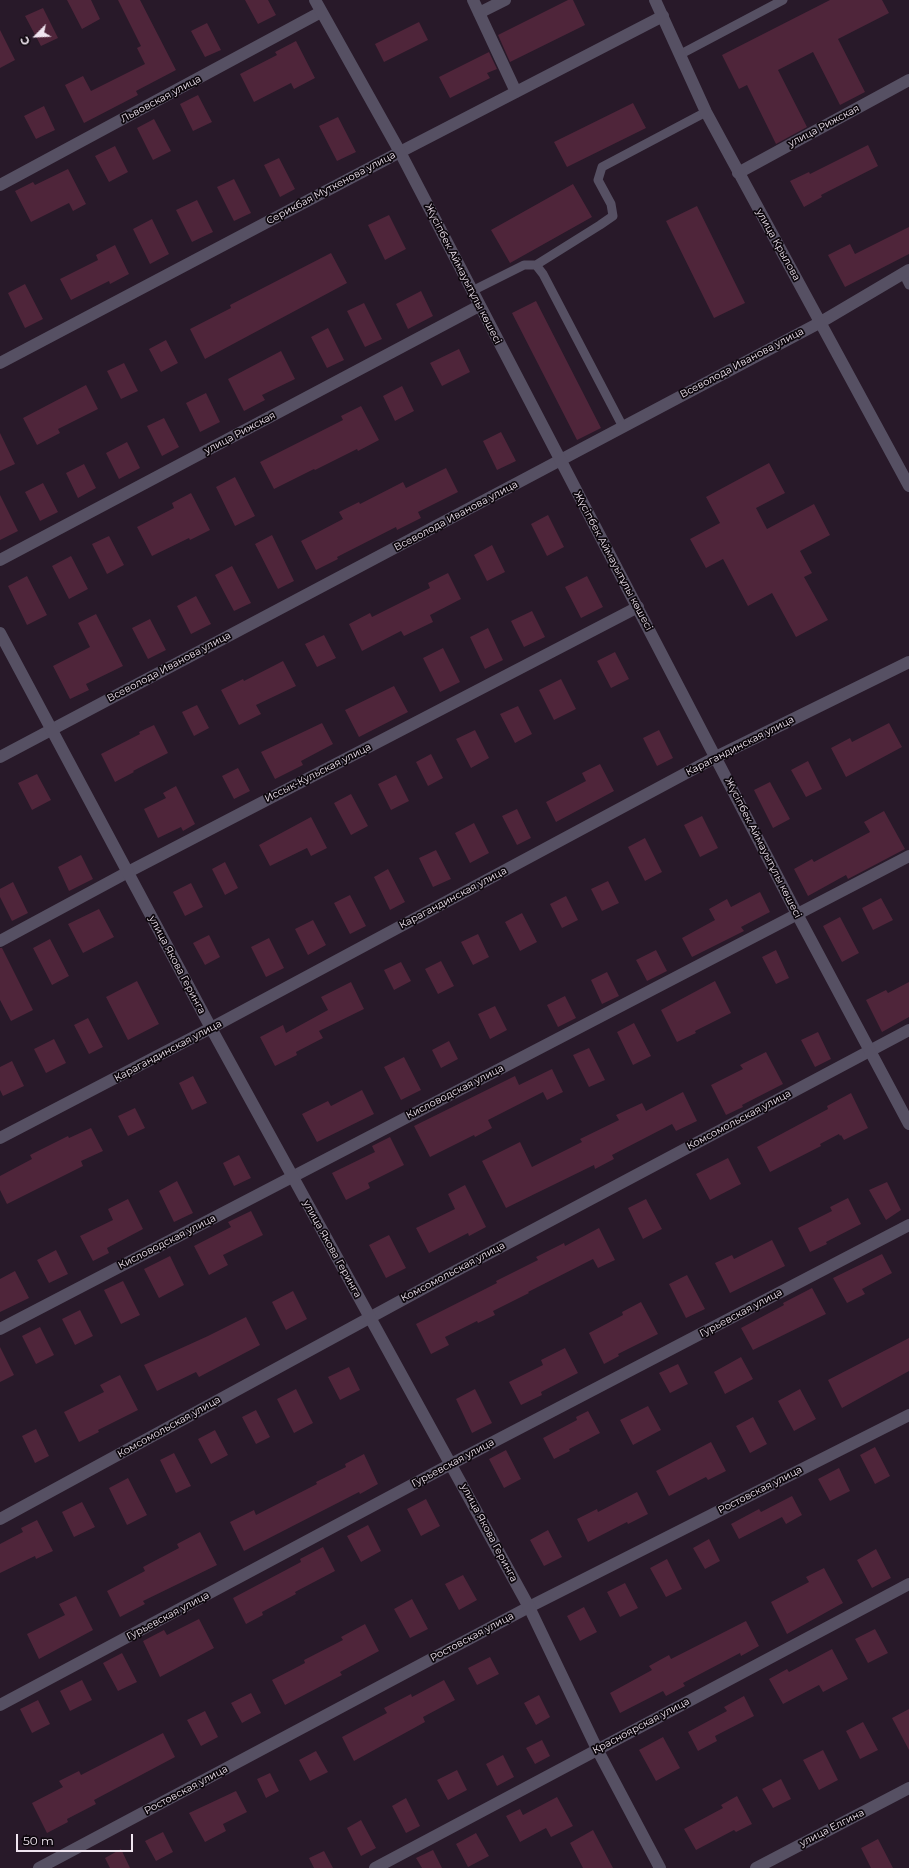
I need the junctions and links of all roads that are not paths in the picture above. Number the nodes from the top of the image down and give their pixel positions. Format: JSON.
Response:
{"nodes":[{"id":1,"x":315,"y":0,"type":"edge"},
{"id":2,"x":473,"y":0,"type":"edge"},
{"id":3,"x":505,"y":0,"type":"edge"},
{"id":4,"x":655,"y":0,"type":"edge"},
{"id":5,"x":783,"y":0,"type":"edge"},
{"id":6,"x":321,"y":12,"type":"junction"},
{"id":7,"x":479,"y":13,"type":"junction"},
{"id":8,"x":663,"y":16,"type":"junction"},
{"id":9,"x":681,"y":54,"type":"junction"},
{"id":10,"x":909,"y":80,"type":"edge"},
{"id":11,"x":516,"y":92,"type":"junction"},
{"id":12,"x":706,"y":112,"type":"junction"},
{"id":13,"x":400,"y":152,"type":"junction"},
{"id":14,"x":738,"y":173,"type":"junction"},
{"id":15,"x":0,"y":185,"type":"edge"},
{"id":16,"x":536,"y":265,"type":"junction"},
{"id":17,"x":906,"y":272,"type":"edge"},
{"id":18,"x":909,"y":285,"type":"edge"},
{"id":19,"x":472,"y":291,"type":"junction"},
{"id":20,"x":479,"y":306,"type":"junction"},
{"id":21,"x":820,"y":322,"type":"junction"},
{"id":22,"x":0,"y":363,"type":"edge"},
{"id":23,"x":623,"y":426,"type":"junction"},
{"id":24,"x":560,"y":461,"type":"junction"},
{"id":25,"x":909,"y":486,"type":"edge"},
{"id":26,"x":0,"y":560,"type":"edge"},
{"id":27,"x":638,"y":607,"type":"junction"},
{"id":28,"x":0,"y":633,"type":"edge"},
{"id":29,"x":909,"y":662,"type":"edge"},
{"id":30,"x":53,"y":729,"type":"junction"},
{"id":31,"x":0,"y":757,"type":"edge"},
{"id":32,"x":716,"y":757,"type":"junction"},
{"id":33,"x":909,"y":856,"type":"edge"},
{"id":34,"x":128,"y":872,"type":"junction"},
{"id":35,"x":797,"y":914,"type":"junction"},
{"id":36,"x":0,"y":941,"type":"edge"},
{"id":37,"x":211,"y":1028,"type":"junction"},
{"id":38,"x":909,"y":1030,"type":"edge"},
{"id":39,"x":870,"y":1050,"type":"junction"},
{"id":40,"x":909,"y":1124,"type":"edge"},
{"id":41,"x":0,"y":1138,"type":"edge"},
{"id":42,"x":292,"y":1177,"type":"junction"},
{"id":43,"x":909,"y":1225,"type":"edge"},
{"id":44,"x":370,"y":1318,"type":"junction"},
{"id":45,"x":0,"y":1328,"type":"edge"},
{"id":46,"x":909,"y":1415,"type":"edge"},
{"id":47,"x":451,"y":1464,"type":"junction"},
{"id":48,"x":0,"y":1519,"type":"edge"},
{"id":49,"x":909,"y":1584,"type":"edge"},
{"id":50,"x":529,"y":1607,"type":"junction"},
{"id":51,"x":0,"y":1705,"type":"edge"},
{"id":52,"x":597,"y":1749,"type":"junction"},
{"id":53,"x":909,"y":1788,"type":"edge"},
{"id":54,"x":39,"y":1868,"type":"edge"},
{"id":55,"x":374,"y":1868,"type":"edge"},
{"id":56,"x":660,"y":1868,"type":"edge"},
{"id":57,"x":756,"y":1868,"type":"edge"}],
"edges":[{"from":1,"to":6,"type":"street","name":"Жүсіпбек Аймауытұлы көшесі"},
{"from":2,"to":7,"type":"street"},
{"from":3,"to":7,"type":"street"},
{"from":4,"to":8,"type":"street","name":"улица Крылова"},
{"from":5,"to":9,"type":"lane"},
{"from":6,"to":13,"type":"street","name":"Жүсіпбек Аймауытұлы көшесі"},
{"from":6,"to":15,"type":"street","name":"Львовская улица"},
{"from":7,"to":11,"type":"street"},
{"from":8,"to":9,"type":"street","name":"улица Крылова"},
{"from":8,"to":11,"type":"street","name":"Серикбая Муткенова улица"},
{"from":9,"to":12,"type":"street","name":"улица Крылова"},
{"from":10,"to":14,"type":"street","name":"улица Рижская"},
{"from":11,"to":13,"type":"street","name":"Серикбая Муткенова улица"},
{"from":12,"to":14,"type":"street","name":"улица Крылова"},
{"from":12,"to":16,"type":"lane"},
{"from":13,"to":19,"type":"street","name":"Жүсіпбек Аймауытұлы көшесі"},
{"from":13,"to":22,"type":"street","name":"Серикбая Муткенова улица"},
{"from":14,"to":21,"type":"street","name":"улица Крылова"},
{"from":16,"to":19,"type":"lane"},
{"from":16,"to":23,"type":"lane"},
{"from":17,"to":18,"type":"lane"},
{"from":17,"to":21,"type":"street","name":"Всеволода Иванова улица"},
{"from":19,"to":20,"type":"street","name":"Жүсіпбек Аймауытұлы көшесі"},
{"from":20,"to":24,"type":"street","name":"Жүсіпбек Аймауытұлы көшесі"},
{"from":20,"to":26,"type":"street","name":"улица Рижская"},
{"from":21,"to":23,"type":"street","name":"Всеволода Иванова улица"},
{"from":21,"to":25,"type":"street","name":"улица Крылова"},
{"from":23,"to":24,"type":"street","name":"Всеволода Иванова улица"},
{"from":24,"to":27,"type":"street","name":"Жүсіпбек Аймауытұлы көшесі"},
{"from":24,"to":30,"type":"street","name":"Всеволода Иванова улица"},
{"from":27,"to":32,"type":"street","name":"Жүсіпбек Аймауытұлы көшесі"},
{"from":27,"to":34,"type":"street","name":"Иссык-Кульская улица"},
{"from":28,"to":30,"type":"street","name":"улица Якова Геринга"},
{"from":29,"to":32,"type":"street","name":"Карагандинская улица"},
{"from":30,"to":31,"type":"street","name":"Всеволода Иванова улица"},
{"from":30,"to":34,"type":"street","name":"улица Якова Геринга"},
{"from":32,"to":35,"type":"street","name":"Жүсіпбек Аймауытұлы көшесі"},
{"from":32,"to":37,"type":"street","name":"Карагандинская улица"},
{"from":33,"to":35,"type":"street","name":"Кисловодская улица"},
{"from":34,"to":36,"type":"street","name":"Иссык-Кульская улица"},
{"from":34,"to":37,"type":"street","name":"улица Якова Геринга"},
{"from":35,"to":39,"type":"street","name":"Жүсіпбек Аймауытұлы көшесі"},
{"from":35,"to":42,"type":"street","name":"Кисловодская улица"},
{"from":37,"to":41,"type":"street","name":"Карагандинская улица"},
{"from":37,"to":42,"type":"street","name":"улица Якова Геринга"},
{"from":38,"to":39,"type":"street","name":"Комсомольская улица"},
{"from":39,"to":40,"type":"street","name":"Жүсіпбек Аймауытұлы көшесі"},
{"from":39,"to":44,"type":"street","name":"Комсомольская улица"},
{"from":42,"to":44,"type":"street","name":"улица Якова Геринга"},
{"from":42,"to":45,"type":"street","name":"Кисловодская улица"},
{"from":43,"to":47,"type":"street","name":"Гурьевская улица"},
{"from":44,"to":47,"type":"street","name":"улица Якова Геринга"},
{"from":44,"to":48,"type":"street","name":"Комсомольская улица"},
{"from":46,"to":50,"type":"street","name":"Ростовская улица"},
{"from":47,"to":50,"type":"street","name":"улица Якова Геринга"},
{"from":47,"to":51,"type":"street","name":"Гурьевская улица"},
{"from":49,"to":52,"type":"street","name":"Красноярская улица"},
{"from":50,"to":52,"type":"street","name":"улица Якова Геринга"},
{"from":50,"to":54,"type":"street","name":"Ростовская улица"},
{"from":52,"to":55,"type":"street","name":"Красноярская улица"},
{"from":52,"to":56,"type":"street","name":"улица Якова Геринга"},
{"from":53,"to":57,"type":"street","name":"улица Елгина"}]}
